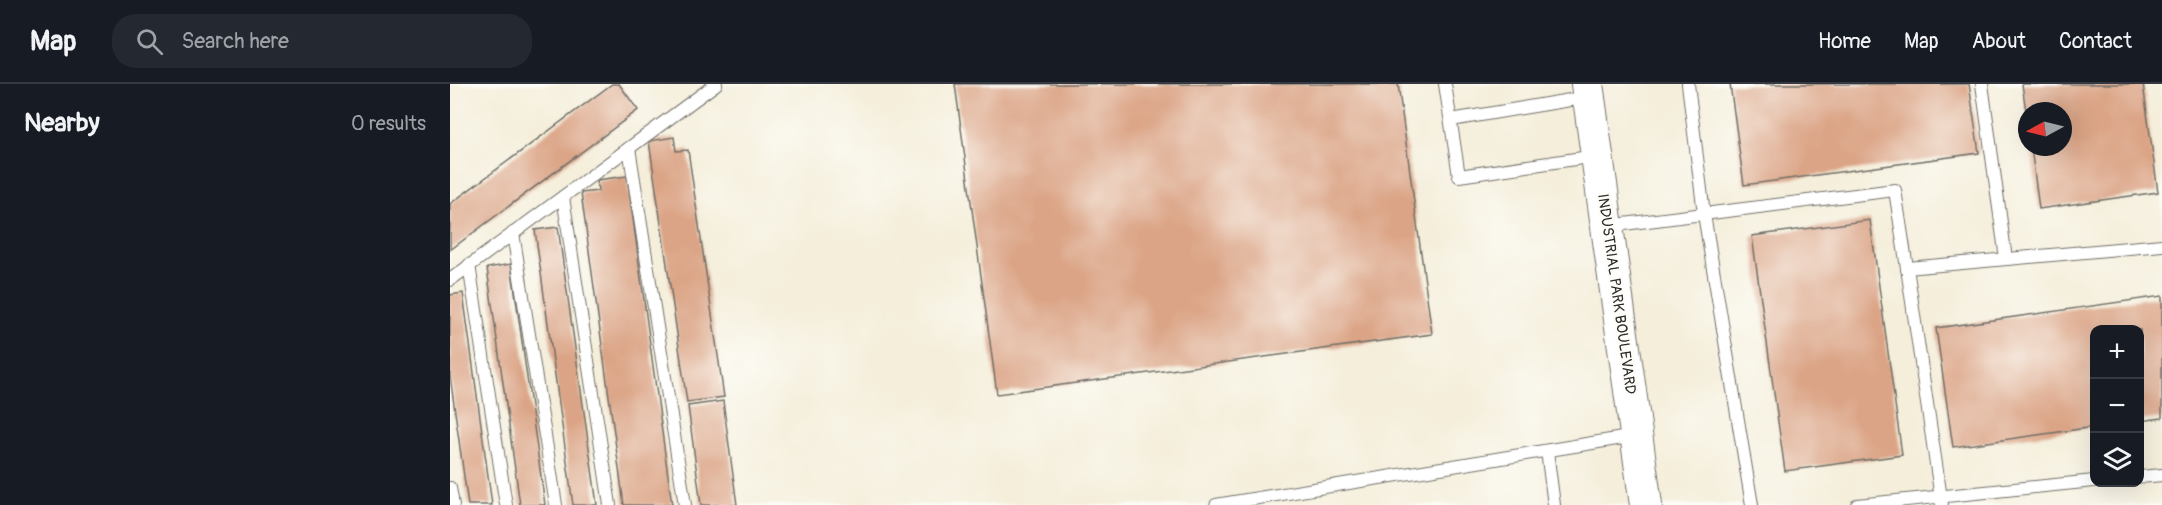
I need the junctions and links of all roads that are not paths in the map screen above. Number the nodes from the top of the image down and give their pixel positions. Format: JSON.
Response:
{"nodes":[{"id":1,"x":716,"y":84,"type":"edge"},
{"id":2,"x":1445,"y":84,"type":"edge"},
{"id":3,"x":1688,"y":84,"type":"edge"},
{"id":4,"x":1982,"y":84,"type":"edge"},
{"id":5,"x":1588,"y":90,"type":"edge"},
{"id":6,"x":1451,"y":120,"type":"junction"},
{"id":7,"x":629,"y":148,"type":"junction"},
{"id":8,"x":1598,"y":156,"type":"junction"},
{"id":9,"x":563,"y":196,"type":"junction"},
{"id":10,"x":1704,"y":214,"type":"junction"},
{"id":11,"x":1607,"y":226,"type":"junction"},
{"id":12,"x":513,"y":233,"type":"junction"},
{"id":13,"x":2162,"y":245,"type":"edge"},
{"id":14,"x":2006,"y":259,"type":"junction"},
{"id":15,"x":469,"y":266,"type":"junction"},
{"id":16,"x":1907,"y":268,"type":"junction"},
{"id":17,"x":450,"y":280,"type":"edge"},
{"id":18,"x":1636,"y":436,"type":"junction"},
{"id":19,"x":1547,"y":451,"type":"junction"},
{"id":20,"x":2162,"y":475,"type":"edge"},
{"id":21,"x":2144,"y":477,"type":"edge"},
{"id":22,"x":2090,"y":482,"type":"edge"},
{"id":23,"x":450,"y":488,"type":"edge"},
{"id":24,"x":1941,"y":501,"type":"edge"},
{"id":25,"x":453,"y":505,"type":"edge"},
{"id":26,"x":506,"y":505,"type":"edge"},
{"id":27,"x":556,"y":505,"type":"edge"},
{"id":28,"x":610,"y":505,"type":"edge"},
{"id":29,"x":685,"y":505,"type":"edge"},
{"id":30,"x":1216,"y":505,"type":"edge"},
{"id":31,"x":1554,"y":505,"type":"edge"},
{"id":32,"x":1646,"y":505,"type":"edge"},
{"id":33,"x":1752,"y":505,"type":"edge"},
{"id":34,"x":1857,"y":505,"type":"edge"}],
"edges":[{"from":1,"to":7,"type":"lane"},
{"from":2,"to":6,"type":"lane"},
{"from":3,"to":10,"type":"lane"},
{"from":4,"to":14,"type":"lane"},
{"from":5,"to":6,"type":"lane"},
{"from":5,"to":8,"type":"street","name":"INDUSTRIAL PARK BOULEVARD"},
{"from":6,"to":8,"type":"lane"},
{"from":7,"to":9,"type":"lane"},
{"from":7,"to":29,"type":"lane"},
{"from":8,"to":11,"type":"street","name":"INDUSTRIAL PARK BOULEVARD"},
{"from":9,"to":12,"type":"lane"},
{"from":9,"to":28,"type":"lane"},
{"from":10,"to":11,"type":"lane"},
{"from":10,"to":16,"type":"lane"},
{"from":10,"to":33,"type":"lane"},
{"from":11,"to":18,"type":"street","name":"INDUSTRIAL PARK BOULEVARD"},
{"from":12,"to":15,"type":"lane"},
{"from":12,"to":27,"type":"lane"},
{"from":13,"to":14,"type":"lane"},
{"from":14,"to":16,"type":"lane"},
{"from":15,"to":17,"type":"lane"},
{"from":15,"to":26,"type":"lane"},
{"from":16,"to":24,"type":"lane"},
{"from":18,"to":19,"type":"lane"},
{"from":18,"to":32,"type":"street","name":"INDUSTRIAL PARK BOULEVARD"},
{"from":19,"to":30,"type":"lane"},
{"from":19,"to":31,"type":"lane"},
{"from":20,"to":21,"type":"lane"},
{"from":22,"to":24,"type":"lane"},
{"from":23,"to":25,"type":"lane"},
{"from":24,"to":34,"type":"lane"}]}
